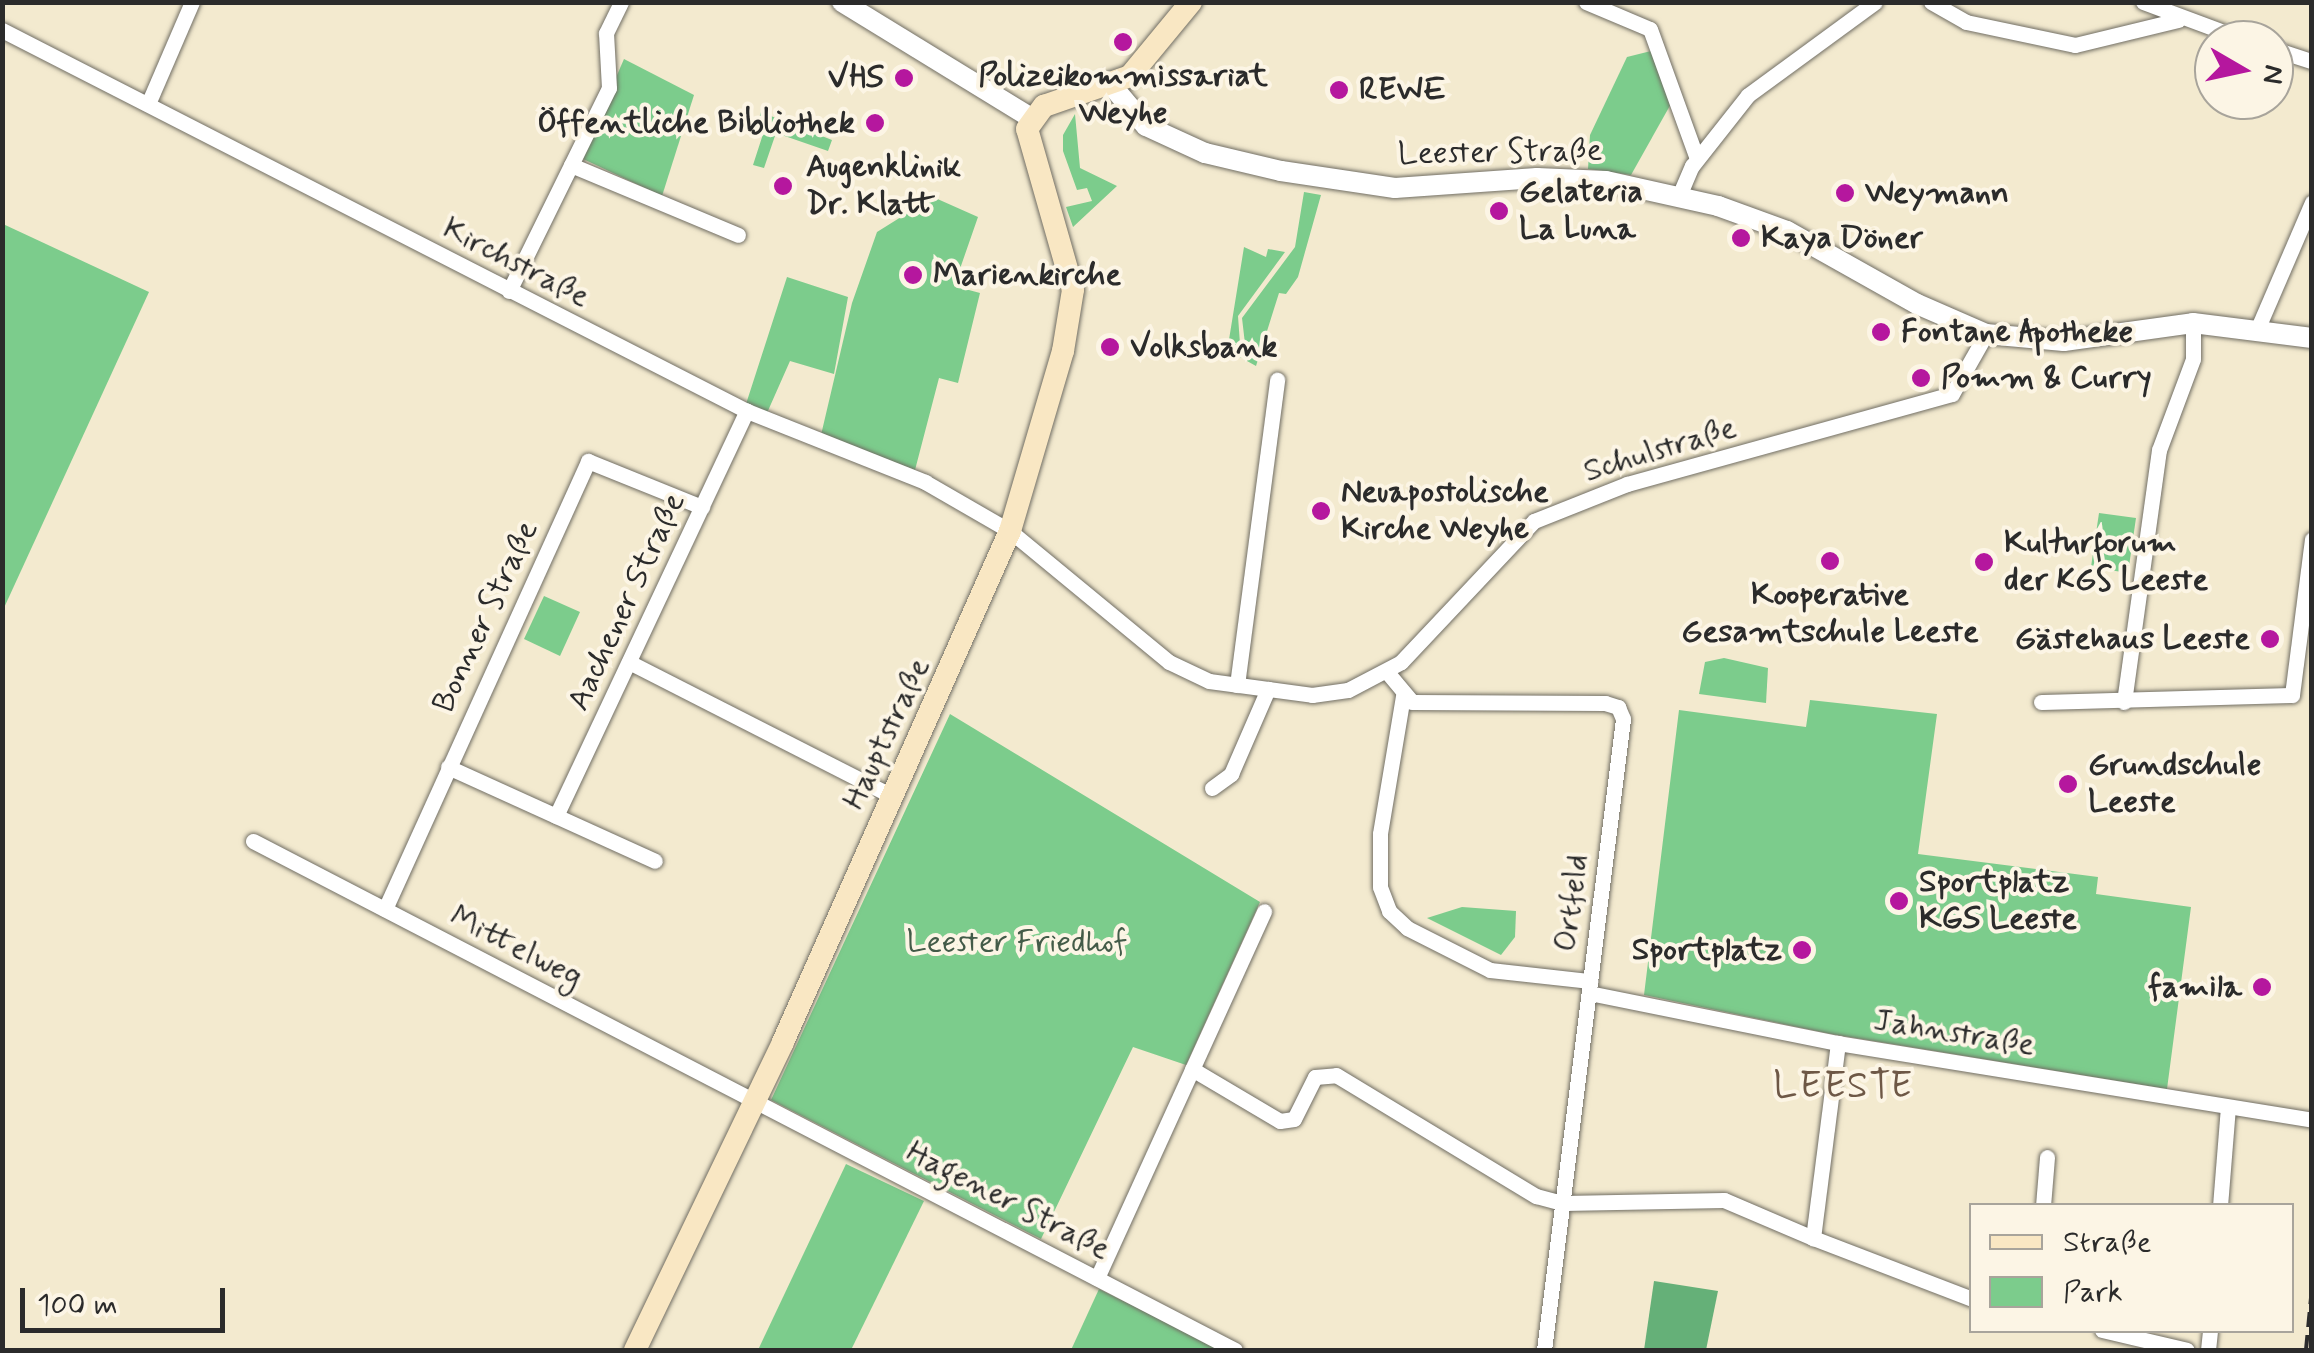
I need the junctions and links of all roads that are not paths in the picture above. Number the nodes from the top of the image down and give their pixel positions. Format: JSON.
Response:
{"nodes":[{"id":1,"x":192,"y":2,"type":"edge"},
{"id":2,"x":620,"y":2,"type":"edge"},
{"id":3,"x":842,"y":2,"type":"edge"},
{"id":4,"x":1191,"y":2,"type":"edge"},
{"id":5,"x":1586,"y":2,"type":"edge"},
{"id":6,"x":1876,"y":2,"type":"edge"},
{"id":7,"x":1931,"y":2,"type":"edge"},
{"id":8,"x":2143,"y":2,"type":"edge"},
{"id":9,"x":1854,"y":8,"type":"edge"},
{"id":10,"x":868,"y":9,"type":"edge"},
{"id":11,"x":2178,"y":20,"type":"junction"},
{"id":12,"x":2194,"y":25,"type":"edge"},
{"id":13,"x":2,"y":30,"type":"edge"},
{"id":14,"x":1114,"y":87,"type":"junction"},
{"id":15,"x":148,"y":104,"type":"junction"},
{"id":16,"x":1031,"y":118,"type":"junction"},
{"id":17,"x":1697,"y":159,"type":"junction"},
{"id":18,"x":571,"y":165,"type":"junction"},
{"id":19,"x":1679,"y":196,"type":"junction"},
{"id":20,"x":2312,"y":202,"type":"edge"},
{"id":21,"x":738,"y":235,"type":"dead end"},
{"id":22,"x":509,"y":291,"type":"junction"},
{"id":23,"x":2193,"y":323,"type":"junction"},
{"id":24,"x":2258,"y":330,"type":"junction"},
{"id":25,"x":1986,"y":334,"type":"junction"},
{"id":26,"x":2312,"y":338,"type":"edge"},
{"id":27,"x":1277,"y":380,"type":"dead end"},
{"id":28,"x":747,"y":410,"type":"junction"},
{"id":29,"x":702,"y":507,"type":"junction"},
{"id":30,"x":1010,"y":531,"type":"junction"},
{"id":31,"x":2312,"y":539,"type":"edge"},
{"id":32,"x":629,"y":662,"type":"junction"},
{"id":33,"x":1387,"y":672,"type":"junction"},
{"id":34,"x":1236,"y":685,"type":"junction"},
{"id":35,"x":1268,"y":690,"type":"junction"},
{"id":36,"x":1403,"y":696,"type":"junction"},
{"id":37,"x":2041,"y":702,"type":"dead end"},
{"id":38,"x":2124,"y":702,"type":"junction"},
{"id":39,"x":448,"y":767,"type":"junction"},
{"id":40,"x":1212,"y":788,"type":"dead end"},
{"id":41,"x":894,"y":797,"type":"junction"},
{"id":42,"x":556,"y":816,"type":"junction"},
{"id":43,"x":253,"y":841,"type":"dead end"},
{"id":44,"x":655,"y":861,"type":"dead end"},
{"id":45,"x":385,"y":909,"type":"junction"},
{"id":46,"x":1264,"y":912,"type":"dead end"},
{"id":47,"x":1589,"y":987,"type":"junction"},
{"id":48,"x":1838,"y":1042,"type":"junction"},
{"id":49,"x":1192,"y":1069,"type":"junction"},
{"id":50,"x":755,"y":1101,"type":"junction"},
{"id":51,"x":2228,"y":1107,"type":"junction"},
{"id":52,"x":2312,"y":1120,"type":"edge"},
{"id":53,"x":2047,"y":1157,"type":"dead end"},
{"id":54,"x":1564,"y":1203,"type":"junction"},
{"id":55,"x":2042,"y":1203,"type":"edge"},
{"id":56,"x":2220,"y":1203,"type":"edge"},
{"id":57,"x":1812,"y":1238,"type":"junction"},
{"id":58,"x":1097,"y":1278,"type":"junction"},
{"id":59,"x":1969,"y":1298,"type":"edge"},
{"id":60,"x":2115,"y":1333,"type":"edge"},
{"id":61,"x":635,"y":1350,"type":"edge"},
{"id":62,"x":1235,"y":1350,"type":"edge"},
{"id":63,"x":1544,"y":1350,"type":"edge"},
{"id":64,"x":2187,"y":1350,"type":"edge"}],
"edges":[{"from":1,"to":15,"type":"street"},
{"from":2,"to":18,"type":"street"},
{"from":3,"to":10,"type":"street"},
{"from":4,"to":14,"type":"main road"},
{"from":5,"to":17,"type":"street"},
{"from":6,"to":9,"type":"street"},
{"from":7,"to":11,"type":"street"},
{"from":8,"to":11,"type":"street"},
{"from":9,"to":17,"type":"street"},
{"from":10,"to":16,"type":"street"},
{"from":11,"to":12,"type":"street"},
{"from":13,"to":15,"type":"street","name":"Kirchstraße"},
{"from":14,"to":16,"type":"main road"},
{"from":14,"to":19,"type":"street","name":"Leester Straße"},
{"from":15,"to":22,"type":"street","name":"Kirchstraße"},
{"from":16,"to":30,"type":"main road","name":"Hauptstraße"},
{"from":17,"to":19,"type":"street"},
{"from":18,"to":21,"type":"street"},
{"from":18,"to":22,"type":"street"},
{"from":19,"to":25,"type":"street","name":"Leester Straße"},
{"from":20,"to":24,"type":"street"},
{"from":22,"to":28,"type":"street","name":"Kirchstraße"},
{"from":23,"to":24,"type":"street","name":"Leester Straße"},
{"from":23,"to":25,"type":"street","name":"Leester Straße"},
{"from":23,"to":38,"type":"street"},
{"from":24,"to":26,"type":"street","name":"Leester Straße"},
{"from":25,"to":33,"type":"street","name":"Schulstraße"},
{"from":27,"to":34,"type":"street"},
{"from":28,"to":29,"type":"street","name":"Aachener Straße"},
{"from":28,"to":30,"type":"street","name":"Kirchstraße"},
{"from":29,"to":32,"type":"street","name":"Aachener Straße"},
{"from":29,"to":39,"type":"street","name":"Bonner Straße"},
{"from":30,"to":34,"type":"street","name":"Schulstraße"},
{"from":30,"to":41,"type":"main road","name":"Hauptstraße"},
{"from":31,"to":38,"type":"street"},
{"from":32,"to":41,"type":"street"},
{"from":32,"to":42,"type":"street","name":"Aachener Straße"},
{"from":33,"to":35,"type":"street","name":"Schulstraße"},
{"from":33,"to":36,"type":"street"},
{"from":34,"to":35,"type":"street","name":"Schulstraße"},
{"from":35,"to":40,"type":"street"},
{"from":36,"to":47,"type":"street","name":"Jahnstraße"},
{"from":36,"to":47,"type":"street","name":"Ortfeld"},
{"from":37,"to":38,"type":"street"},
{"from":39,"to":42,"type":"street"},
{"from":39,"to":45,"type":"street","name":"Bonner Straße"},
{"from":41,"to":50,"type":"main road","name":"Hauptstraße"},
{"from":42,"to":44,"type":"street"},
{"from":43,"to":45,"type":"street","name":"Mittelweg"},
{"from":45,"to":50,"type":"street","name":"Mittelweg"},
{"from":46,"to":49,"type":"street"},
{"from":47,"to":48,"type":"street","name":"Jahnstraße"},
{"from":47,"to":54,"type":"street","name":"Ortfeld"},
{"from":48,"to":51,"type":"street","name":"Jahnstraße"},
{"from":48,"to":57,"type":"street"},
{"from":49,"to":54,"type":"street"},
{"from":49,"to":58,"type":"street"},
{"from":50,"to":58,"type":"street","name":"Hagener Straße"},
{"from":50,"to":61,"type":"main road","name":"Hauptstraße"},
{"from":51,"to":52,"type":"street","name":"Jahnstraße"},
{"from":51,"to":56,"type":"street"},
{"from":53,"to":55,"type":"street"},
{"from":54,"to":57,"type":"street"},
{"from":54,"to":63,"type":"street","name":"Ortfeld"},
{"from":57,"to":59,"type":"street"},
{"from":58,"to":62,"type":"street","name":"Hagener Straße"},
{"from":60,"to":64,"type":"street"}]}
